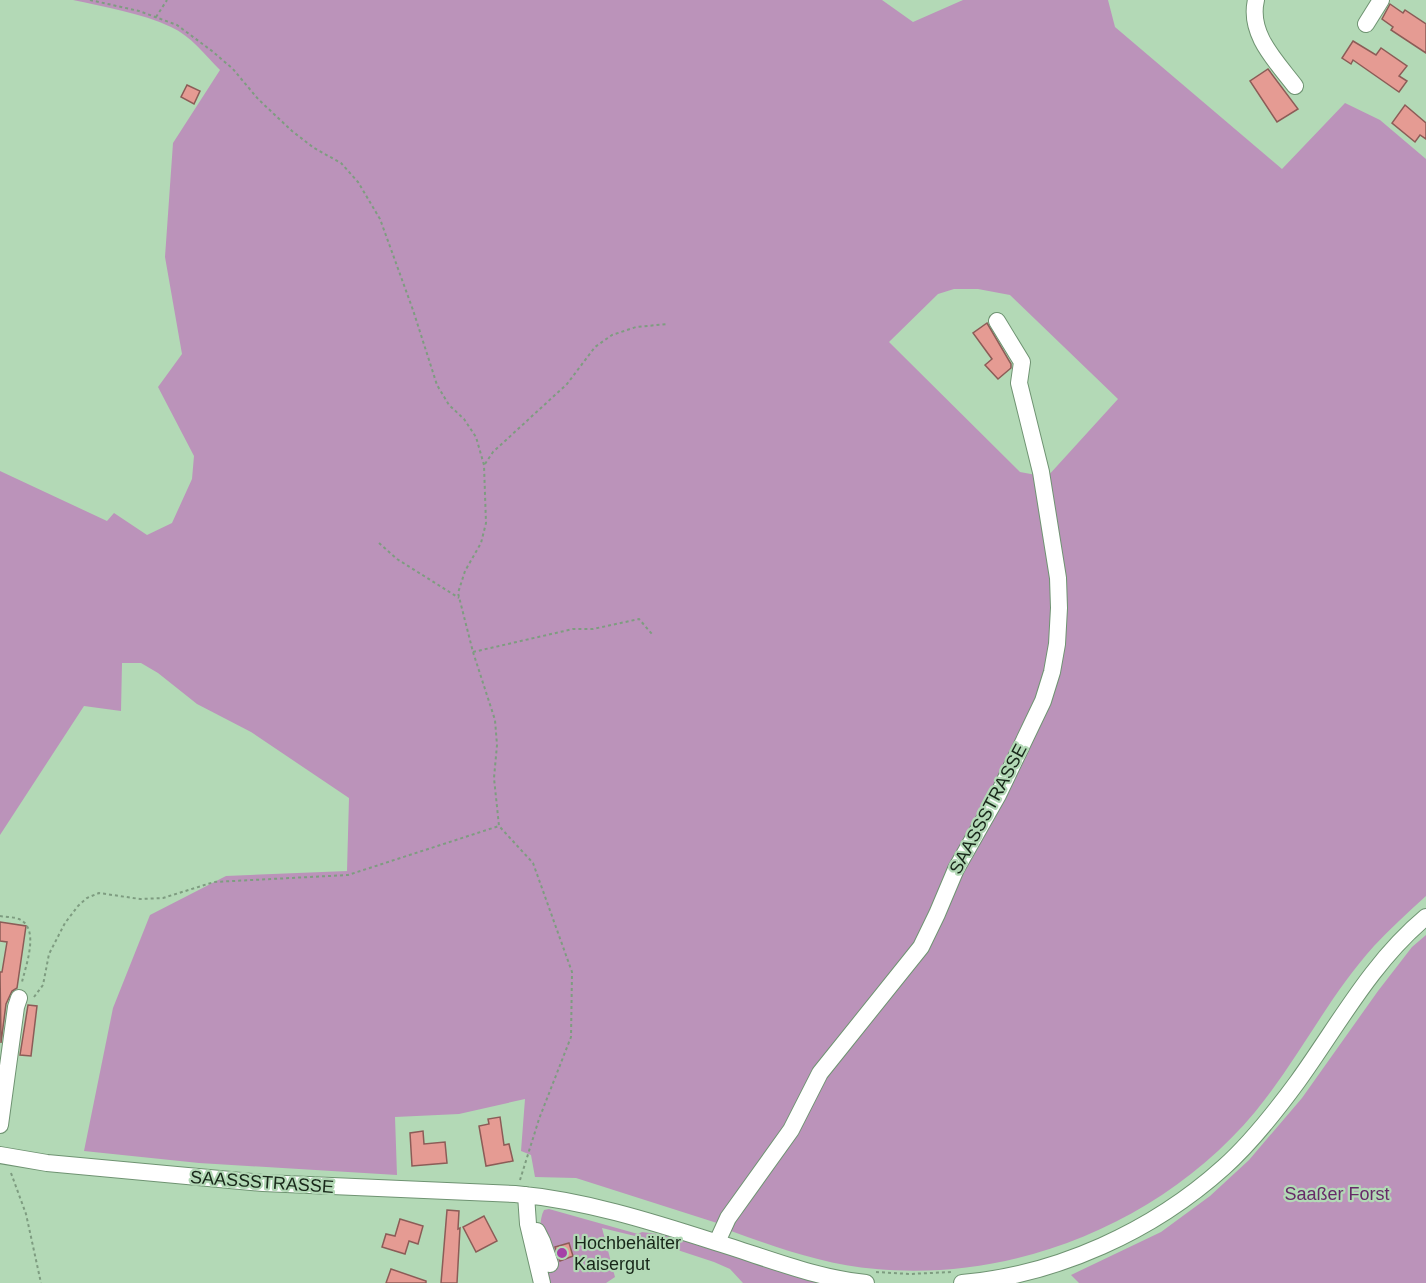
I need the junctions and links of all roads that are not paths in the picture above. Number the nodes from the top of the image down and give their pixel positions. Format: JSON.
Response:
{"nodes":[{"id":1,"x":1256,"y":0,"type":"edge"},
{"id":2,"x":1381,"y":0,"type":"edge"},
{"id":3,"x":1366,"y":24,"type":"dead end"},
{"id":4,"x":1295,"y":86,"type":"dead end"},
{"id":5,"x":997,"y":321,"type":"dead end"},
{"id":6,"x":1426,"y":917,"type":"edge"},
{"id":7,"x":19,"y":998,"type":"road end"},
{"id":8,"x":0,"y":1125,"type":"edge"},
{"id":9,"x":3,"y":1156,"type":"edge"},
{"id":10,"x":520,"y":1195,"type":"junction"},
{"id":11,"x":528,"y":1224,"type":"junction"},
{"id":12,"x":717,"y":1242,"type":"junction"},
{"id":13,"x":550,"y":1264,"type":"dead end"},
{"id":14,"x":869,"y":1277,"type":"edge"},
{"id":15,"x":961,"y":1277,"type":"edge"},
{"id":16,"x":542,"y":1283,"type":"edge"}],
"edges":[{"from":1,"to":4,"type":"street"},
{"from":2,"to":3,"type":"street"},
{"from":5,"to":12,"type":"street","name":"SAASSSTRASSE"},
{"from":6,"to":15,"type":"street"},
{"from":7,"to":8,"type":"street"},
{"from":9,"to":10,"type":"street","name":"SAASSSTRASSE"},
{"from":10,"to":11,"type":"street"},
{"from":10,"to":12,"type":"street","name":"SAASSSTRASSE"},
{"from":11,"to":13,"type":"street"},
{"from":11,"to":16,"type":"street"},
{"from":12,"to":14,"type":"street","name":"SAASSSTRASSE"}]}
